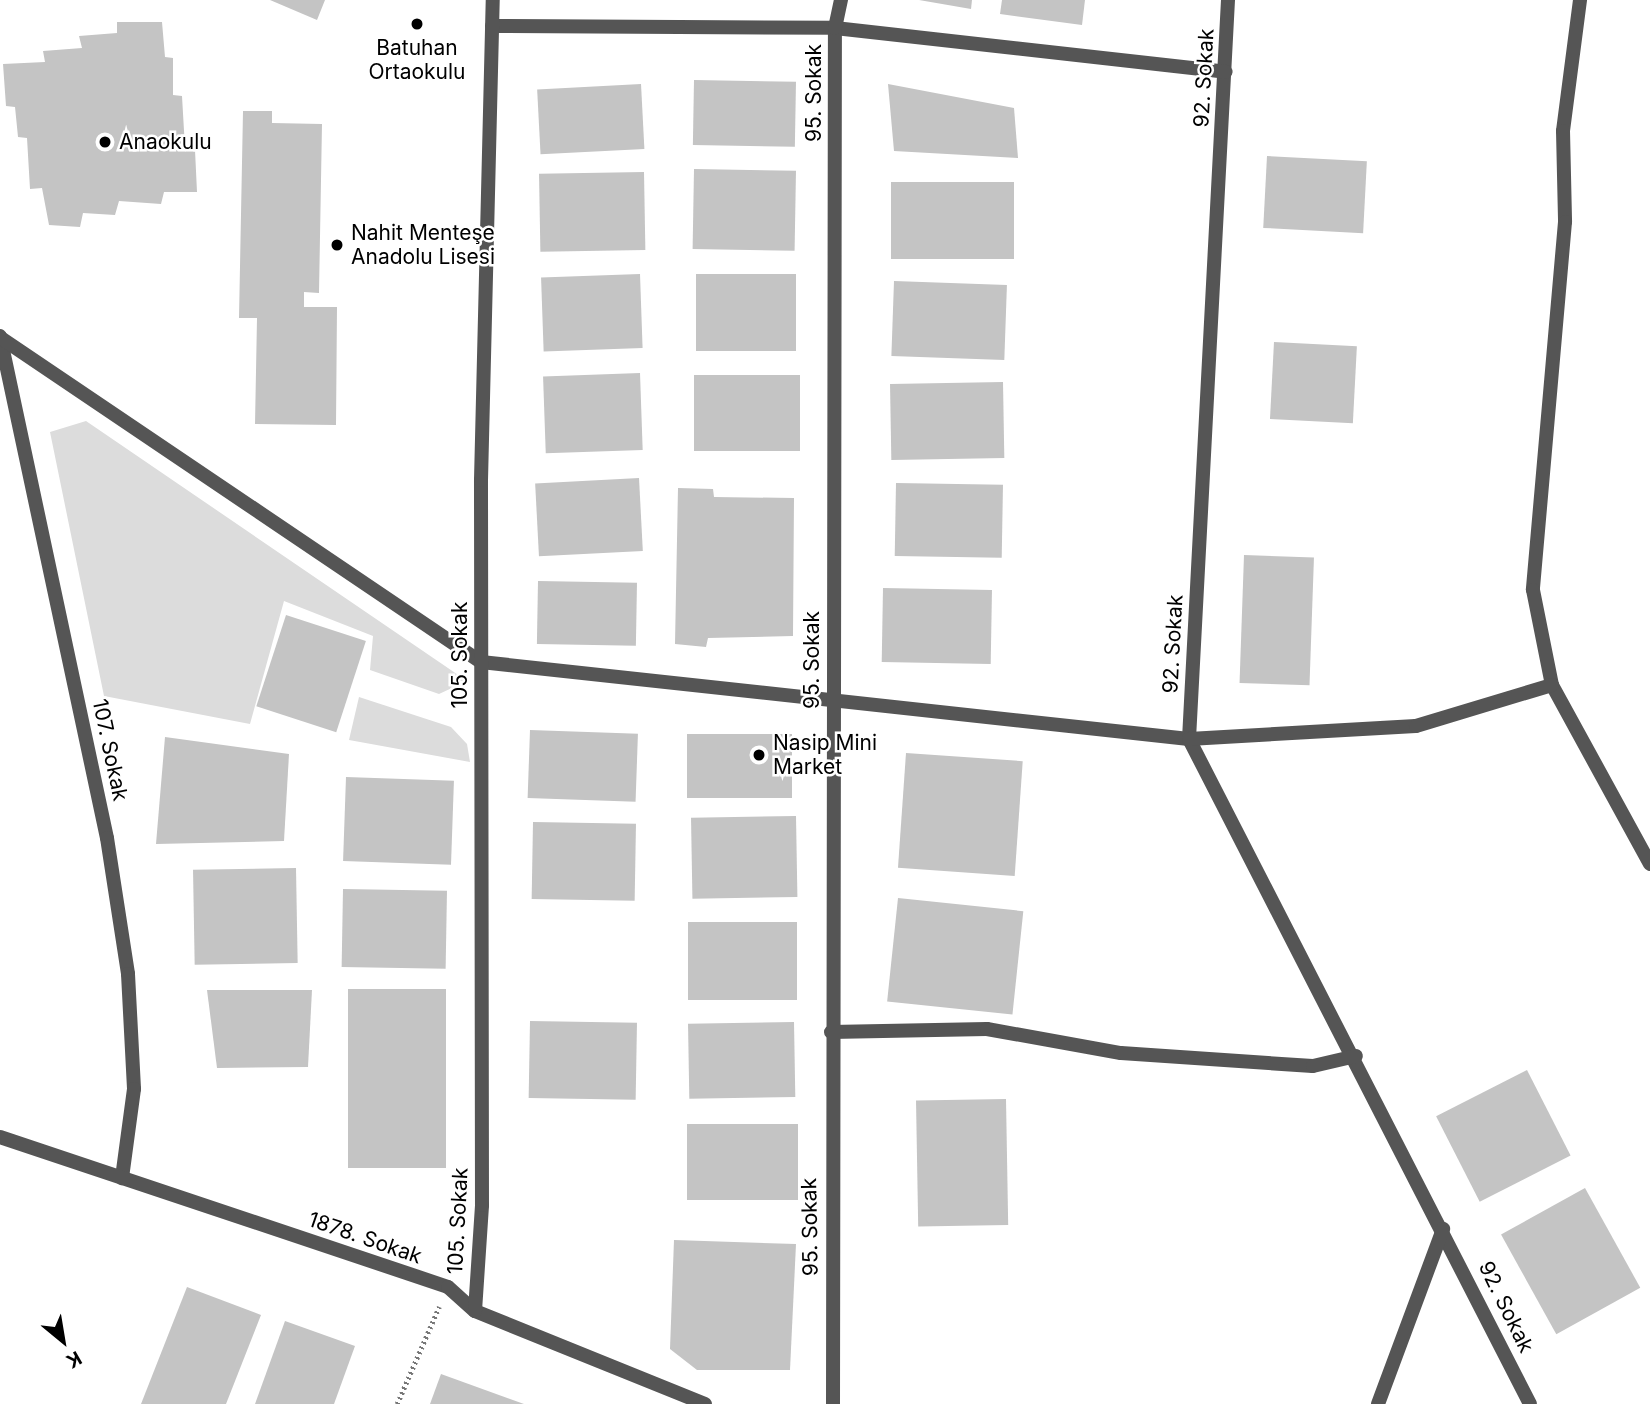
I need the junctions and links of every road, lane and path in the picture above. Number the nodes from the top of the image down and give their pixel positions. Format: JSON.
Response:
{"nodes":[{"id":1,"x":493,"y":0,"type":"edge"},
{"id":2,"x":841,"y":0,"type":"edge"},
{"id":3,"x":1228,"y":0,"type":"edge"},
{"id":4,"x":1580,"y":0,"type":"edge"},
{"id":5,"x":492,"y":26,"type":"junction"},
{"id":6,"x":835,"y":28,"type":"junction"},
{"id":7,"x":1226,"y":72,"type":"junction"},
{"id":8,"x":0,"y":337,"type":"edge"},
{"id":9,"x":481,"y":662,"type":"junction"},
{"id":10,"x":1552,"y":684,"type":"junction"},
{"id":11,"x":833,"y":699,"type":"junction"},
{"id":12,"x":1189,"y":739,"type":"junction"},
{"id":13,"x":1650,"y":864,"type":"edge"},
{"id":14,"x":831,"y":1032,"type":"junction"},
{"id":15,"x":1356,"y":1056,"type":"junction"},
{"id":16,"x":0,"y":1137,"type":"edge"},
{"id":17,"x":122,"y":1178,"type":"junction"},
{"id":18,"x":1443,"y":1229,"type":"junction"},
{"id":19,"x":448,"y":1287,"type":"junction"},
{"id":20,"x":475,"y":1311,"type":"junction"},
{"id":21,"x":397,"y":1404,"type":"edge"},
{"id":22,"x":705,"y":1404,"type":"edge"},
{"id":23,"x":833,"y":1404,"type":"edge"},
{"id":24,"x":1378,"y":1404,"type":"edge"},
{"id":25,"x":1530,"y":1404,"type":"edge"}],
"edges":[{"from":1,"to":5,"type":"street","name":"105. Sokak"},
{"from":2,"to":6,"type":"street","name":"95. Sokak"},
{"from":3,"to":7,"type":"street","name":"92. Sokak"},
{"from":4,"to":10,"type":"street"},
{"from":5,"to":6,"type":"street"},
{"from":5,"to":9,"type":"street","name":"105. Sokak"},
{"from":6,"to":7,"type":"street"},
{"from":6,"to":11,"type":"street","name":"95. Sokak"},
{"from":7,"to":12,"type":"street","name":"92. Sokak"},
{"from":8,"to":9,"type":"street"},
{"from":8,"to":17,"type":"street","name":"107. Sokak"},
{"from":9,"to":11,"type":"street"},
{"from":9,"to":20,"type":"street","name":"105. Sokak"},
{"from":10,"to":12,"type":"street"},
{"from":10,"to":13,"type":"street"},
{"from":11,"to":12,"type":"street"},
{"from":11,"to":14,"type":"street","name":"95. Sokak"},
{"from":12,"to":15,"type":"street","name":"92. Sokak"},
{"from":14,"to":15,"type":"street"},
{"from":14,"to":23,"type":"street","name":"95. Sokak"},
{"from":15,"to":18,"type":"street","name":"92. Sokak"},
{"from":16,"to":17,"type":"street","name":"1878. Sokak"},
{"from":17,"to":19,"type":"street","name":"1878. Sokak"},
{"from":18,"to":24,"type":"street"},
{"from":18,"to":25,"type":"street","name":"92. Sokak"},
{"from":19,"to":20,"type":"street","name":"1878. Sokak"},
{"from":19,"to":21,"type":"path"},
{"from":20,"to":22,"type":"street","name":"1878. Sokak"}]}
